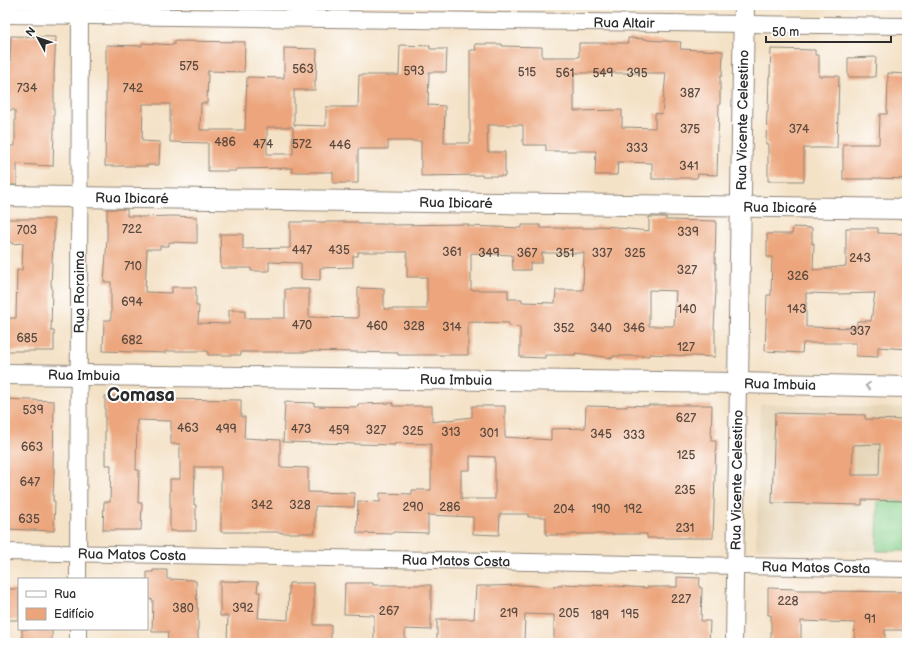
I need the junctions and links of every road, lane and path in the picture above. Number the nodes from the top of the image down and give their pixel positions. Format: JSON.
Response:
{"nodes":[{"id":1,"x":80,"y":10,"type":"edge"},
{"id":2,"x":744,"y":14,"type":"edge"},
{"id":3,"x":5,"y":15,"type":"edge"},
{"id":4,"x":907,"y":26,"type":"edge"},
{"id":5,"x":5,"y":196,"type":"edge"},
{"id":6,"x":80,"y":197,"type":"junction"},
{"id":7,"x":740,"y":207,"type":"junction"},
{"id":8,"x":907,"y":209,"type":"edge"},
{"id":9,"x":5,"y":374,"type":"edge"},
{"id":10,"x":79,"y":375,"type":"junction"},
{"id":11,"x":738,"y":383,"type":"junction"},
{"id":12,"x":907,"y":386,"type":"edge"},
{"id":13,"x":5,"y":552,"type":"edge"},
{"id":14,"x":78,"y":553,"type":"junction"},
{"id":15,"x":735,"y":566,"type":"junction"},
{"id":16,"x":907,"y":569,"type":"edge"},
{"id":17,"x":78,"y":578,"type":"edge"},
{"id":18,"x":78,"y":630,"type":"edge"},
{"id":19,"x":78,"y":643,"type":"edge"},
{"id":20,"x":734,"y":643,"type":"edge"}],
"edges":[{"from":1,"to":2,"type":"street","name":"Rua Altair"},
{"from":1,"to":3,"type":"street","name":"Rua Altair"},
{"from":1,"to":6,"type":"street","name":"Rua Roraima"},
{"from":2,"to":4,"type":"street","name":"Rua Altair"},
{"from":2,"to":7,"type":"street","name":"Rua Vicente Celestino"},
{"from":5,"to":6,"type":"street","name":"Rua Ibicaré"},
{"from":6,"to":7,"type":"street","name":"Rua Ibicaré"},
{"from":6,"to":10,"type":"street","name":"Rua Roraima"},
{"from":7,"to":8,"type":"street","name":"Rua Ibicaré"},
{"from":7,"to":11,"type":"street","name":"Rua Vicente Celestino"},
{"from":9,"to":10,"type":"street","name":"Rua Imbuia"},
{"from":10,"to":11,"type":"street","name":"Rua Imbuia"},
{"from":10,"to":14,"type":"street","name":"Rua Roraima"},
{"from":12,"to":11,"type":"street","name":"Rua Imbuia","one_way":true},
{"from":11,"to":15,"type":"street","name":"Rua Vicente Celestino"},
{"from":13,"to":14,"type":"street","name":"Rua Matos Costa"},
{"from":14,"to":15,"type":"street","name":"Rua Matos Costa"},
{"from":14,"to":17,"type":"street","name":"Rua Roraima"},
{"from":15,"to":16,"type":"street","name":"Rua Matos Costa"},
{"from":15,"to":20,"type":"street","name":"Rua Vicente Celestino"},
{"from":18,"to":19,"type":"street"}]}
